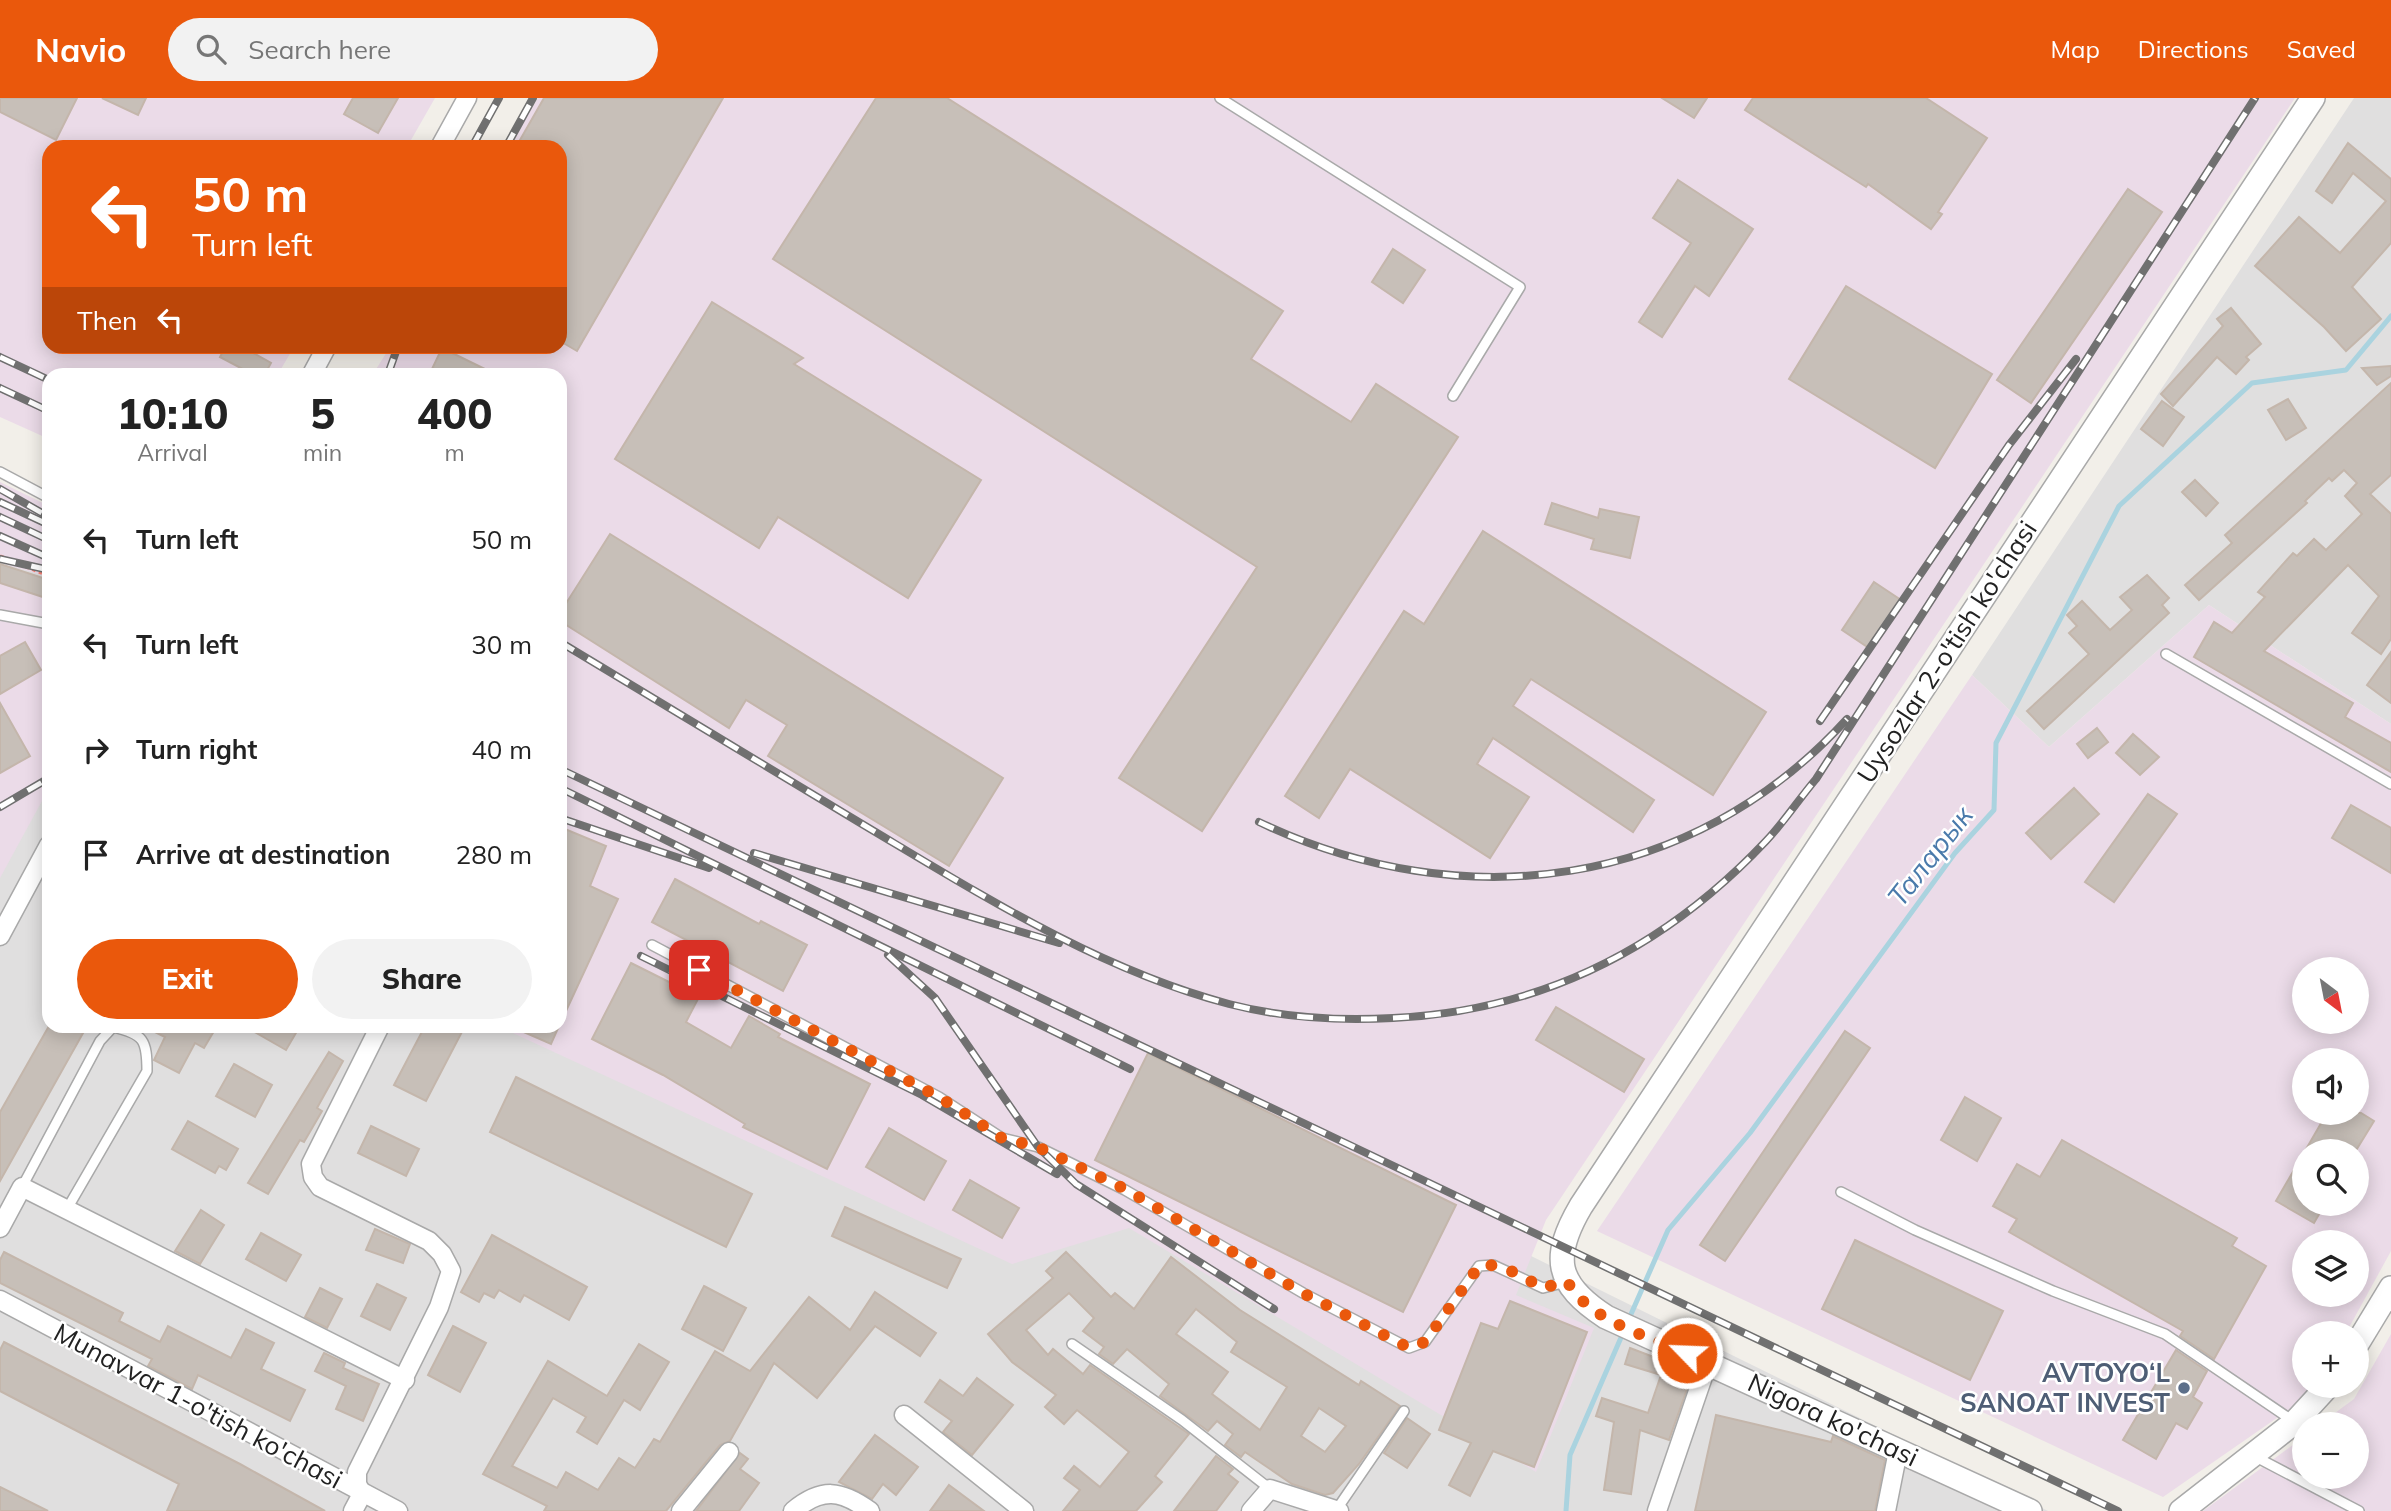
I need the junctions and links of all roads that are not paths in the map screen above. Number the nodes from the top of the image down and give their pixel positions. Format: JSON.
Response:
{"nodes":[{"id":1,"x":467,"y":98,"type":"edge"},
{"id":2,"x":1220,"y":98,"type":"edge"},
{"id":3,"x":2313,"y":98,"type":"edge"},
{"id":4,"x":444,"y":140,"type":"edge"},
{"id":5,"x":1453,"y":396,"type":"dead end"},
{"id":6,"x":0,"y":472,"type":"edge"},
{"id":7,"x":42,"y":494,"type":"edge"},
{"id":8,"x":0,"y":615,"type":"edge"},
{"id":9,"x":42,"y":623,"type":"edge"},
{"id":10,"x":2166,"y":654,"type":"dead end"},
{"id":11,"x":2391,"y":784,"type":"edge"},
{"id":12,"x":42,"y":858,"type":"edge"},
{"id":13,"x":0,"y":936,"type":"edge"},
{"id":14,"x":652,"y":945,"type":"dead end"},
{"id":15,"x":107,"y":1033,"type":"edge"},
{"id":16,"x":136,"y":1033,"type":"edge"},
{"id":17,"x":377,"y":1033,"type":"edge"},
{"id":18,"x":22,"y":1187,"type":"junction"},
{"id":19,"x":1841,"y":1192,"type":"dead end"},
{"id":20,"x":67,"y":1209,"type":"junction"},
{"id":21,"x":0,"y":1228,"type":"edge"},
{"id":22,"x":1567,"y":1281,"type":"junction"},
{"id":23,"x":2391,"y":1288,"type":"edge"},
{"id":24,"x":0,"y":1300,"type":"edge"},
{"id":25,"x":2369,"y":1324,"type":"edge"},
{"id":26,"x":1072,"y":1344,"type":"dead end"},
{"id":27,"x":1708,"y":1362,"type":"junction"},
{"id":28,"x":405,"y":1380,"type":"junction"},
{"id":29,"x":2317,"y":1398,"type":"edge"},
{"id":30,"x":1405,"y":1411,"type":"dead end"},
{"id":31,"x":2304,"y":1412,"type":"edge"},
{"id":32,"x":904,"y":1415,"type":"dead end"},
{"id":33,"x":2292,"y":1420,"type":"edge"},
{"id":34,"x":2292,"y":1424,"type":"edge"},
{"id":35,"x":1898,"y":1451,"type":"junction"},
{"id":36,"x":729,"y":1452,"type":"dead end"},
{"id":37,"x":2254,"y":1456,"type":"junction"},
{"id":38,"x":1270,"y":1489,"type":"junction"},
{"id":39,"x":362,"y":1494,"type":"junction"},
{"id":40,"x":1020,"y":1510,"type":"edge"},
{"id":41,"x":1338,"y":1510,"type":"edge"},
{"id":42,"x":353,"y":1511,"type":"edge"},
{"id":43,"x":398,"y":1511,"type":"edge"},
{"id":44,"x":681,"y":1511,"type":"edge"},
{"id":45,"x":793,"y":1511,"type":"edge"},
{"id":46,"x":870,"y":1511,"type":"edge"},
{"id":47,"x":1251,"y":1511,"type":"edge"},
{"id":48,"x":1657,"y":1511,"type":"edge"},
{"id":49,"x":1886,"y":1511,"type":"edge"},
{"id":50,"x":2030,"y":1511,"type":"edge"},
{"id":51,"x":2181,"y":1511,"type":"edge"},
{"id":52,"x":2358,"y":1511,"type":"edge"}],
"edges":[{"from":1,"to":4,"type":"street"},
{"from":2,"to":5,"type":"lane"},
{"from":3,"to":22,"type":"street","name":"Uysozlar 2-o'tish ko'chasi"},
{"from":6,"to":7,"type":"lane"},
{"from":8,"to":9,"type":"lane"},
{"from":10,"to":11,"type":"lane"},
{"from":12,"to":13,"type":"street"},
{"from":14,"to":22,"type":"lane"},
{"from":15,"to":18,"type":"lane"},
{"from":16,"to":20,"type":"lane"},
{"from":17,"to":28,"type":"street"},
{"from":18,"to":20,"type":"street"},
{"from":18,"to":21,"type":"street"},
{"from":19,"to":33,"type":"lane"},
{"from":20,"to":28,"type":"street"},
{"from":22,"to":27,"type":"street","name":"Nigora ko'chasi"},
{"from":23,"to":25,"type":"street"},
{"from":24,"to":39,"type":"street","name":"Munavvar 1-o'tish ko'chasi"},
{"from":26,"to":38,"type":"lane"},
{"from":27,"to":35,"type":"street","name":"Nigora ko'chasi"},
{"from":27,"to":48,"type":"street"},
{"from":28,"to":39,"type":"street"},
{"from":29,"to":31,"type":"street"},
{"from":30,"to":41,"type":"lane"},
{"from":32,"to":40,"type":"street"},
{"from":34,"to":37,"type":"street"},
{"from":35,"to":49,"type":"street"},
{"from":35,"to":50,"type":"street","name":"Nigora ko'chasi"},
{"from":36,"to":44,"type":"street"},
{"from":37,"to":51,"type":"street"},
{"from":37,"to":52,"type":"lane"},
{"from":38,"to":41,"type":"street"},
{"from":38,"to":47,"type":"street"},
{"from":39,"to":42,"type":"street"},
{"from":39,"to":43,"type":"street","name":"Munavvar 1-o'tish ko'chasi"},
{"from":45,"to":46,"type":"street"}]}
